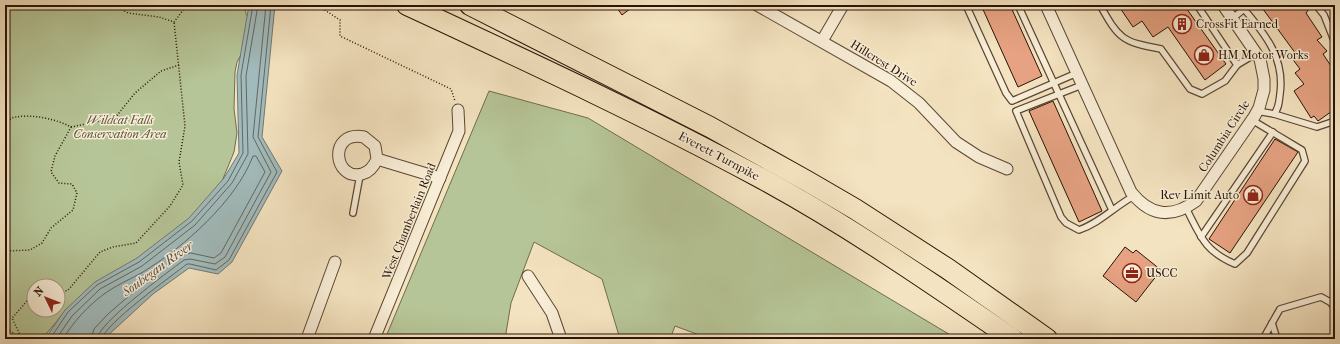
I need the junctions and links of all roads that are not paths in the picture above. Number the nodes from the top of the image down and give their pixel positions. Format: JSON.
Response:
{"nodes":[{"id":1,"x":407,"y":5,"type":"edge"},
{"id":2,"x":470,"y":5,"type":"edge"},
{"id":3,"x":757,"y":5,"type":"edge"},
{"id":4,"x":843,"y":5,"type":"edge"},
{"id":5,"x":966,"y":5,"type":"edge"},
{"id":6,"x":1018,"y":5,"type":"edge"},
{"id":7,"x":1046,"y":5,"type":"edge"},
{"id":8,"x":1100,"y":5,"type":"edge"},
{"id":9,"x":1197,"y":5,"type":"edge"},
{"id":10,"x":1223,"y":5,"type":"edge"},
{"id":11,"x":1250,"y":5,"type":"edge"},
{"id":12,"x":1316,"y":5,"type":"edge"},
{"id":13,"x":1244,"y":9,"type":"junction"},
{"id":14,"x":1233,"y":18,"type":"junction"},
{"id":15,"x":822,"y":42,"type":"junction"},
{"id":16,"x":1335,"y":43,"type":"edge"},
{"id":17,"x":1257,"y":53,"type":"junction"},
{"id":18,"x":1237,"y":65,"type":"junction"},
{"id":19,"x":1077,"y":73,"type":"junction"},
{"id":20,"x":1053,"y":83,"type":"junction"},
{"id":21,"x":1082,"y":85,"type":"junction"},
{"id":22,"x":1058,"y":94,"type":"junction"},
{"id":23,"x":1012,"y":101,"type":"junction"},
{"id":24,"x":458,"y":110,"type":"road end"},
{"id":25,"x":1016,"y":111,"type":"junction"},
{"id":26,"x":1274,"y":114,"type":"junction"},
{"id":27,"x":1254,"y":116,"type":"junction"},
{"id":28,"x":1335,"y":121,"type":"edge"},
{"id":29,"x":1273,"y":132,"type":"junction"},
{"id":30,"x":377,"y":159,"type":"junction"},
{"id":31,"x":1007,"y":169,"type":"dead end"},
{"id":32,"x":360,"y":175,"type":"junction"},
{"id":33,"x":440,"y":178,"type":"junction"},
{"id":34,"x":1134,"y":196,"type":"junction"},
{"id":35,"x":1186,"y":208,"type":"junction"},
{"id":36,"x":1112,"y":210,"type":"junction"},
{"id":37,"x":353,"y":213,"type":"dead end"},
{"id":38,"x":1201,"y":237,"type":"junction"},
{"id":39,"x":335,"y":262,"type":"dead end"},
{"id":40,"x":528,"y":276,"type":"dead end"},
{"id":41,"x":1335,"y":308,"type":"edge"},
{"id":42,"x":1272,"y":323,"type":"junction"},
{"id":43,"x":307,"y":339,"type":"edge"},
{"id":44,"x":374,"y":339,"type":"edge"},
{"id":45,"x":561,"y":339,"type":"edge"},
{"id":46,"x":1013,"y":339,"type":"edge"},
{"id":47,"x":1047,"y":339,"type":"edge"},
{"id":48,"x":1263,"y":339,"type":"edge"},
{"id":49,"x":1277,"y":339,"type":"edge"}],
"edges":[{"from":1,"to":46,"type":"highway","name":"Everett Turnpike"},
{"from":2,"to":47,"type":"highway","name":"Everett Turnpike"},
{"from":3,"to":15,"type":"street","name":"Hillcrest Drive"},
{"from":4,"to":15,"type":"street"},
{"from":5,"to":23,"type":"lane"},
{"from":6,"to":20,"type":"lane"},
{"from":7,"to":19,"type":"street","name":"Columbia Circle"},
{"from":8,"to":18,"type":"lane"},
{"from":9,"to":18,"type":"lane"},
{"from":10,"to":14,"type":"street","name":"Columbia Circle"},
{"from":11,"to":13,"type":"lane"},
{"from":12,"to":16,"type":"lane"},
{"from":13,"to":14,"type":"lane"},
{"from":13,"to":26,"type":"lane"},
{"from":14,"to":17,"type":"street","name":"Columbia Circle"},
{"from":15,"to":31,"type":"street","name":"Hillcrest Drive"},
{"from":17,"to":18,"type":"lane"},
{"from":17,"to":27,"type":"street","name":"Columbia Circle"},
{"from":19,"to":20,"type":"lane"},
{"from":19,"to":21,"type":"street","name":"Columbia Circle"},
{"from":20,"to":22,"type":"lane"},
{"from":20,"to":23,"type":"lane"},
{"from":21,"to":22,"type":"lane"},
{"from":21,"to":34,"type":"street","name":"Columbia Circle"},
{"from":22,"to":25,"type":"lane"},
{"from":22,"to":36,"type":"lane"},
{"from":23,"to":25,"type":"lane"},
{"from":24,"to":33,"type":"street","name":"West Chamberlain Road"},
{"from":25,"to":36,"type":"lane"},
{"from":26,"to":27,"type":"lane"},
{"from":26,"to":28,"type":"lane"},
{"from":27,"to":29,"type":"lane"},
{"from":27,"to":35,"type":"street","name":"Columbia Circle"},
{"from":29,"to":38,"type":"lane"},
{"from":29,"to":38,"type":"lane"},
{"from":30,"to":32,"type":"street"},
{"from":30,"to":32,"type":"street"},
{"from":30,"to":33,"type":"street"},
{"from":32,"to":37,"type":"lane"},
{"from":33,"to":44,"type":"street","name":"West Chamberlain Road"},
{"from":34,"to":35,"type":"street","name":"Columbia Circle"},
{"from":34,"to":36,"type":"lane"},
{"from":35,"to":38,"type":"lane"},
{"from":39,"to":43,"type":"street"},
{"from":40,"to":45,"type":"street"},
{"from":41,"to":42,"type":"lane"},
{"from":42,"to":48,"type":"lane"},
{"from":42,"to":49,"type":"lane"}]}
